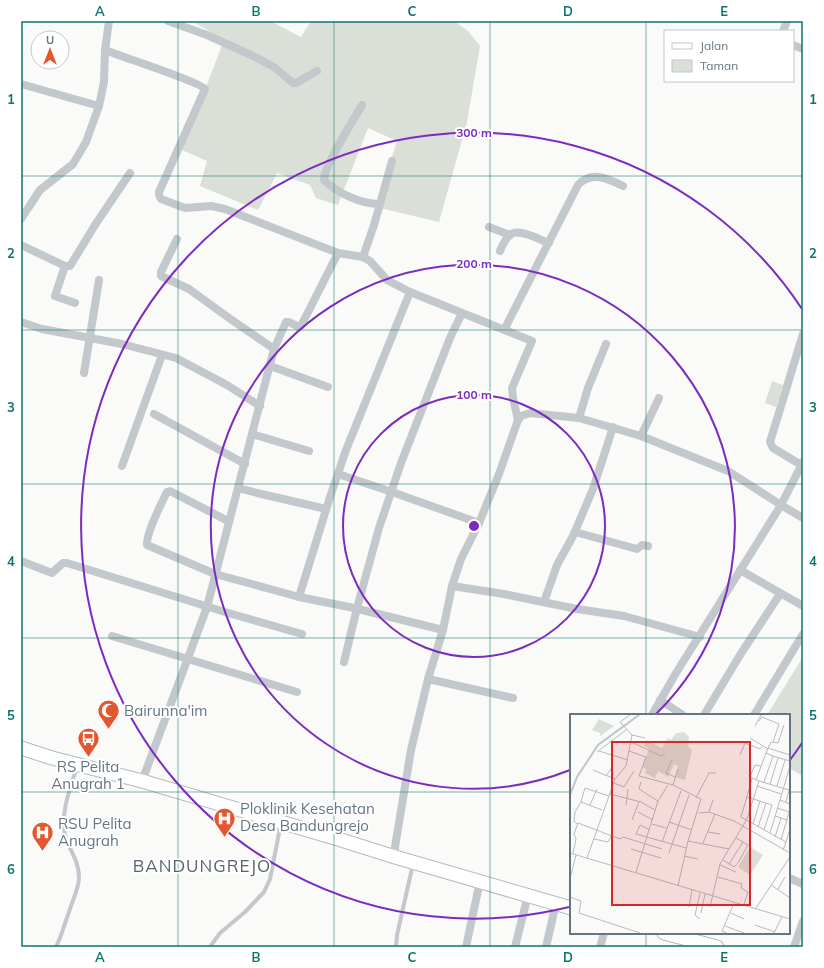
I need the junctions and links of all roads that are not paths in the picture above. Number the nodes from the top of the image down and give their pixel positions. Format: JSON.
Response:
{"nodes":[{"id":1,"x":109,"y":21,"type":"edge"},
{"id":2,"x":168,"y":21,"type":"edge"},
{"id":3,"x":105,"y":50,"type":"junction"},
{"id":4,"x":317,"y":71,"type":"dead end"},
{"id":5,"x":21,"y":84,"type":"edge"},
{"id":6,"x":362,"y":104,"type":"dead end"},
{"id":7,"x":99,"y":106,"type":"junction"},
{"id":8,"x":392,"y":161,"type":"dead end"},
{"id":9,"x":130,"y":173,"type":"dead end"},
{"id":10,"x":623,"y":186,"type":"dead end"},
{"id":11,"x":379,"y":204,"type":"junction"},
{"id":12,"x":21,"y":219,"type":"edge"},
{"id":13,"x":489,"y":227,"type":"dead end"},
{"id":14,"x":510,"y":235,"type":"junction"},
{"id":15,"x":178,"y":239,"type":"dead end"},
{"id":16,"x":549,"y":243,"type":"junction"},
{"id":17,"x":21,"y":245,"type":"edge"},
{"id":18,"x":500,"y":251,"type":"dead end"},
{"id":19,"x":338,"y":253,"type":"junction"},
{"id":20,"x":363,"y":257,"type":"junction"},
{"id":21,"x":65,"y":266,"type":"junction"},
{"id":22,"x":99,"y":280,"type":"dead end"},
{"id":23,"x":410,"y":292,"type":"junction"},
{"id":24,"x":75,"y":303,"type":"dead end"},
{"id":25,"x":462,"y":313,"type":"junction"},
{"id":26,"x":21,"y":322,"type":"edge"},
{"id":27,"x":504,"y":330,"type":"junction"},
{"id":28,"x":803,"y":334,"type":"edge"},
{"id":29,"x":90,"y":339,"type":"junction"},
{"id":30,"x":606,"y":344,"type":"dead end"},
{"id":31,"x":274,"y":349,"type":"junction"},
{"id":32,"x":162,"y":355,"type":"junction"},
{"id":33,"x":270,"y":366,"type":"junction"},
{"id":34,"x":84,"y":373,"type":"dead end"},
{"id":35,"x":328,"y":387,"type":"dead end"},
{"id":36,"x":658,"y":398,"type":"dead end"},
{"id":37,"x":260,"y":406,"type":"junction"},
{"id":38,"x":154,"y":414,"type":"dead end"},
{"id":39,"x":579,"y":418,"type":"junction"},
{"id":40,"x":518,"y":420,"type":"junction"},
{"id":41,"x":613,"y":427,"type":"junction"},
{"id":42,"x":252,"y":434,"type":"junction"},
{"id":43,"x":641,"y":436,"type":"junction"},
{"id":44,"x":309,"y":451,"type":"dead end"},
{"id":45,"x":245,"y":464,"type":"junction"},
{"id":46,"x":802,"y":464,"type":"edge"},
{"id":47,"x":122,"y":466,"type":"dead end"},
{"id":48,"x":338,"y":474,"type":"junction"},
{"id":49,"x":238,"y":488,"type":"junction"},
{"id":50,"x":392,"y":492,"type":"junction"},
{"id":51,"x":781,"y":505,"type":"junction"},
{"id":52,"x":326,"y":509,"type":"junction"},
{"id":53,"x":803,"y":518,"type":"edge"},
{"id":54,"x":228,"y":521,"type":"junction"},
{"id":55,"x":479,"y":523,"type":"junction"},
{"id":56,"x":575,"y":532,"type":"junction"},
{"id":57,"x":648,"y":546,"type":"dead end"},
{"id":58,"x":21,"y":561,"type":"edge"},
{"id":59,"x":740,"y":570,"type":"junction"},
{"id":60,"x":215,"y":574,"type":"junction"},
{"id":61,"x":452,"y":586,"type":"junction"},
{"id":62,"x":780,"y":594,"type":"junction"},
{"id":63,"x":299,"y":597,"type":"junction"},
{"id":64,"x":544,"y":602,"type":"junction"},
{"id":65,"x":803,"y":606,"type":"edge"},
{"id":66,"x":207,"y":607,"type":"junction"},
{"id":67,"x":357,"y":608,"type":"junction"},
{"id":68,"x":443,"y":630,"type":"junction"},
{"id":69,"x":302,"y":634,"type":"dead end"},
{"id":70,"x":803,"y":634,"type":"edge"},
{"id":71,"x":112,"y":636,"type":"dead end"},
{"id":72,"x":700,"y":637,"type":"junction"},
{"id":73,"x":188,"y":659,"type":"junction"},
{"id":74,"x":344,"y":662,"type":"dead end"},
{"id":75,"x":428,"y":679,"type":"junction"},
{"id":76,"x":296,"y":692,"type":"dead end"},
{"id":77,"x":513,"y":698,"type":"dead end"},
{"id":78,"x":660,"y":700,"type":"junction"},
{"id":79,"x":653,"y":714,"type":"edge"},
{"id":80,"x":681,"y":714,"type":"edge"},
{"id":81,"x":705,"y":714,"type":"edge"},
{"id":82,"x":755,"y":714,"type":"edge"},
{"id":83,"x":21,"y":748,"type":"edge"},
{"id":84,"x":78,"y":765,"type":"junction"},
{"id":85,"x":142,"y":781,"type":"junction"},
{"id":86,"x":281,"y":823,"type":"junction"},
{"id":87,"x":394,"y":857,"type":"junction"},
{"id":88,"x":413,"y":862,"type":"junction"},
{"id":89,"x":790,"y":878,"type":"edge"},
{"id":90,"x":480,"y":881,"type":"junction"},
{"id":91,"x":803,"y":884,"type":"edge"},
{"id":92,"x":528,"y":895,"type":"junction"},
{"id":93,"x":556,"y":903,"type":"junction"},
{"id":94,"x":570,"y":908,"type":"edge"},
{"id":95,"x":803,"y":921,"type":"edge"},
{"id":96,"x":604,"y":934,"type":"edge"},
{"id":97,"x":668,"y":934,"type":"edge"},
{"id":98,"x":56,"y":947,"type":"edge"},
{"id":99,"x":210,"y":947,"type":"edge"},
{"id":100,"x":396,"y":947,"type":"edge"},
{"id":101,"x":466,"y":947,"type":"edge"},
{"id":102,"x":515,"y":947,"type":"edge"},
{"id":103,"x":546,"y":947,"type":"edge"},
{"id":104,"x":600,"y":947,"type":"edge"},
{"id":105,"x":718,"y":947,"type":"edge"},
{"id":106,"x":794,"y":947,"type":"edge"}],
"edges":[{"from":1,"to":3,"type":"street"},
{"from":2,"to":4,"type":"street"},
{"from":3,"to":7,"type":"street"},
{"from":3,"to":19,"type":"street"},
{"from":5,"to":7,"type":"street"},
{"from":6,"to":11,"type":"street"},
{"from":7,"to":12,"type":"street"},
{"from":8,"to":11,"type":"street"},
{"from":9,"to":21,"type":"street"},
{"from":10,"to":16,"type":"street"},
{"from":11,"to":20,"type":"street"},
{"from":13,"to":14,"type":"street"},
{"from":14,"to":16,"type":"street"},
{"from":14,"to":18,"type":"street"},
{"from":15,"to":31,"type":"street"},
{"from":16,"to":27,"type":"street"},
{"from":17,"to":21,"type":"street"},
{"from":19,"to":20,"type":"street"},
{"from":19,"to":31,"type":"street"},
{"from":20,"to":23,"type":"street"},
{"from":21,"to":24,"type":"street"},
{"from":22,"to":29,"type":"street"},
{"from":23,"to":25,"type":"street"},
{"from":23,"to":48,"type":"street"},
{"from":25,"to":27,"type":"street"},
{"from":25,"to":50,"type":"street"},
{"from":26,"to":29,"type":"street"},
{"from":27,"to":40,"type":"street"},
{"from":28,"to":46,"type":"street"},
{"from":29,"to":32,"type":"street"},
{"from":29,"to":34,"type":"street"},
{"from":30,"to":39,"type":"street"},
{"from":31,"to":33,"type":"street"},
{"from":32,"to":37,"type":"street"},
{"from":32,"to":47,"type":"street"},
{"from":33,"to":35,"type":"street"},
{"from":33,"to":37,"type":"street"},
{"from":36,"to":43,"type":"street"},
{"from":37,"to":42,"type":"street"},
{"from":38,"to":45,"type":"street"},
{"from":39,"to":40,"type":"street"},
{"from":39,"to":41,"type":"street"},
{"from":40,"to":55,"type":"street"},
{"from":41,"to":43,"type":"street"},
{"from":41,"to":56,"type":"street"},
{"from":42,"to":44,"type":"street"},
{"from":42,"to":45,"type":"street"},
{"from":43,"to":51,"type":"street"},
{"from":45,"to":49,"type":"street"},
{"from":46,"to":51,"type":"street"},
{"from":48,"to":50,"type":"street"},
{"from":48,"to":52,"type":"street"},
{"from":49,"to":52,"type":"street"},
{"from":49,"to":54,"type":"street"},
{"from":50,"to":55,"type":"street"},
{"from":50,"to":67,"type":"street"},
{"from":51,"to":53,"type":"street"},
{"from":51,"to":59,"type":"street"},
{"from":52,"to":63,"type":"street"},
{"from":54,"to":60,"type":"street"},
{"from":54,"to":60,"type":"street"},
{"from":55,"to":61,"type":"street"},
{"from":56,"to":57,"type":"street"},
{"from":56,"to":64,"type":"street"},
{"from":58,"to":66,"type":"street"},
{"from":59,"to":62,"type":"street"},
{"from":59,"to":72,"type":"street"},
{"from":60,"to":63,"type":"street"},
{"from":60,"to":66,"type":"street"},
{"from":61,"to":64,"type":"street"},
{"from":61,"to":68,"type":"street"},
{"from":62,"to":65,"type":"street"},
{"from":62,"to":81,"type":"street"},
{"from":63,"to":67,"type":"street"},
{"from":64,"to":72,"type":"street"},
{"from":66,"to":69,"type":"street"},
{"from":66,"to":73,"type":"street"},
{"from":67,"to":68,"type":"street"},
{"from":67,"to":74,"type":"street"},
{"from":68,"to":75,"type":"street"},
{"from":70,"to":82,"type":"street"},
{"from":71,"to":73,"type":"street"},
{"from":72,"to":78,"type":"street"},
{"from":73,"to":76,"type":"street"},
{"from":73,"to":85,"type":"street"},
{"from":75,"to":77,"type":"street"},
{"from":75,"to":87,"type":"street"},
{"from":78,"to":79,"type":"street"},
{"from":78,"to":80,"type":"street"},
{"from":83,"to":84,"type":"main road"},
{"from":84,"to":85,"type":"main road"},
{"from":84,"to":98,"type":"lane"},
{"from":85,"to":86,"type":"main road"},
{"from":86,"to":87,"type":"main road"},
{"from":86,"to":99,"type":"lane"},
{"from":87,"to":88,"type":"main road"},
{"from":88,"to":90,"type":"main road"},
{"from":88,"to":100,"type":"lane"},
{"from":89,"to":91,"type":"street"},
{"from":90,"to":92,"type":"main road"},
{"from":90,"to":101,"type":"street"},
{"from":92,"to":93,"type":"main road"},
{"from":92,"to":102,"type":"street"},
{"from":93,"to":94,"type":"main road"},
{"from":93,"to":103,"type":"street"},
{"from":95,"to":106,"type":"street"},
{"from":96,"to":104,"type":"street"},
{"from":97,"to":105,"type":"main road"}]}
